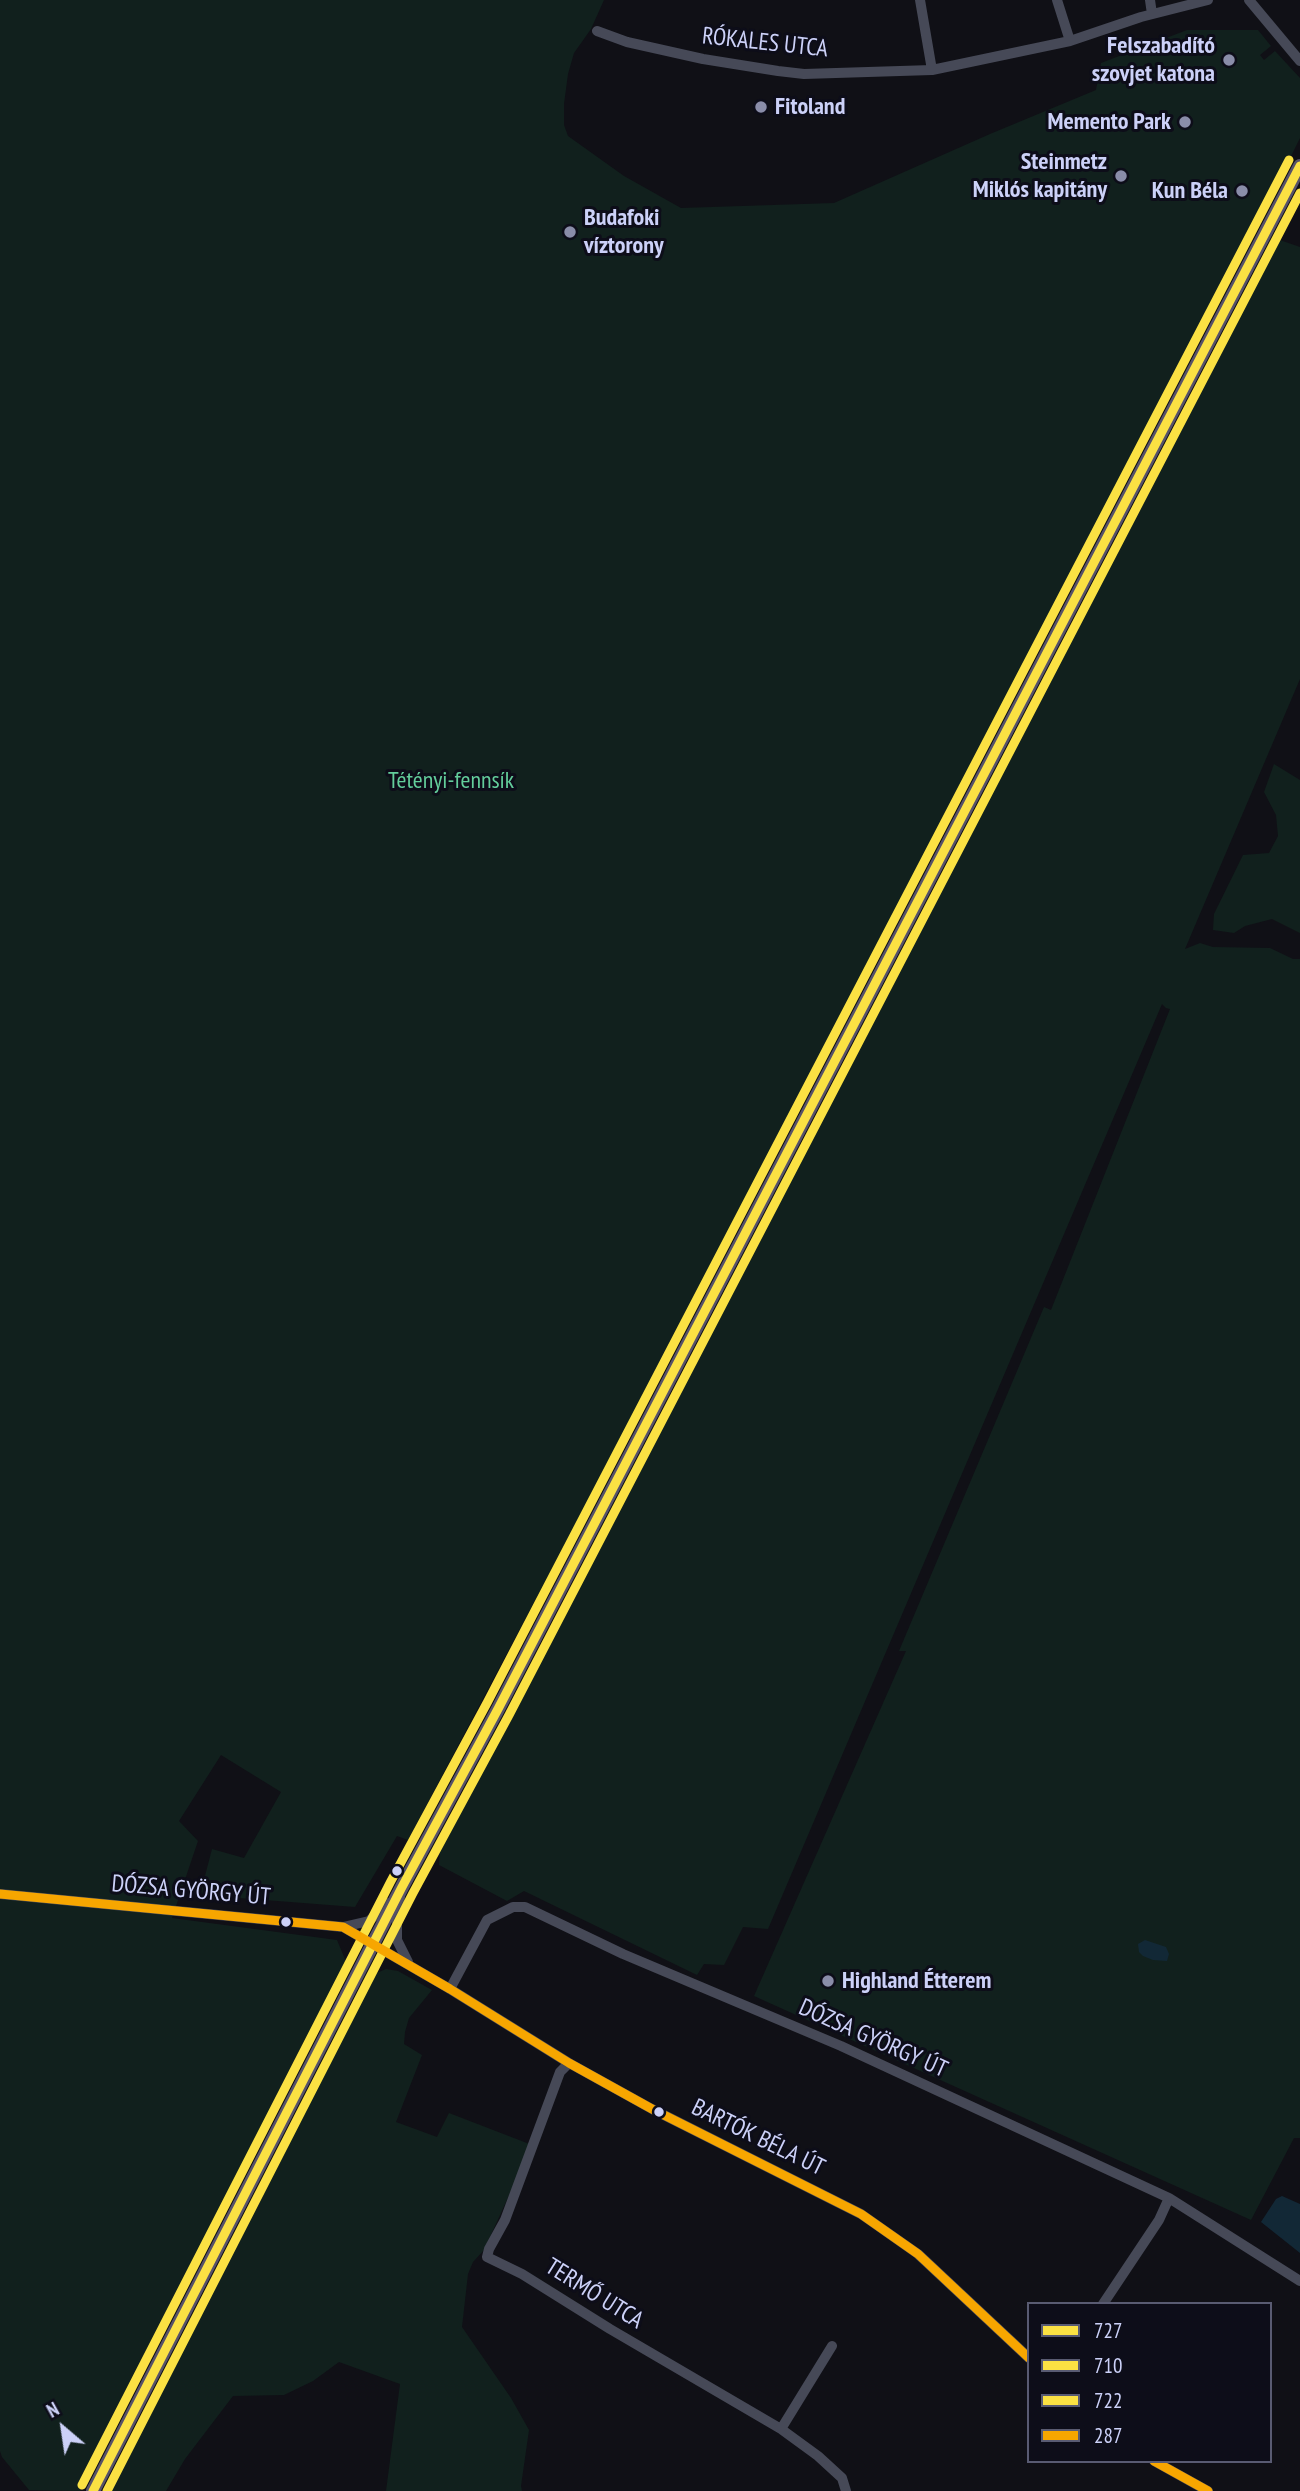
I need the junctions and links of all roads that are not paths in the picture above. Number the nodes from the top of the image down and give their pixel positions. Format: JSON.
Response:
{"nodes":[{"id":1,"x":920,"y":0,"type":"edge"},
{"id":2,"x":1057,"y":0,"type":"edge"},
{"id":3,"x":1150,"y":0,"type":"edge"},
{"id":4,"x":1208,"y":0,"type":"edge"},
{"id":5,"x":1249,"y":0,"type":"edge"},
{"id":6,"x":1152,"y":14,"type":"junction"},
{"id":7,"x":597,"y":31,"type":"dead end"},
{"id":8,"x":1070,"y":41,"type":"junction"},
{"id":9,"x":1300,"y":61,"type":"edge"},
{"id":10,"x":932,"y":70,"type":"junction"},
{"id":11,"x":1300,"y":166,"type":"edge"},
{"id":12,"x":402,"y":1887,"type":"junction"},
{"id":13,"x":0,"y":1894,"type":"edge"},
{"id":14,"x":344,"y":1927,"type":"junction"},
{"id":15,"x":373,"y":1945,"type":"junction"},
{"id":16,"x":409,"y":1965,"type":"junction"},
{"id":17,"x":450,"y":1989,"type":"junction"},
{"id":18,"x":569,"y":2063,"type":"junction"},
{"id":19,"x":1169,"y":2197,"type":"junction"},
{"id":20,"x":1300,"y":2281,"type":"edge"},
{"id":21,"x":1104,"y":2302,"type":"edge"},
{"id":22,"x":832,"y":2346,"type":"dead end"},
{"id":23,"x":1027,"y":2356,"type":"edge"},
{"id":24,"x":781,"y":2429,"type":"junction"},
{"id":25,"x":1158,"y":2463,"type":"edge"},
{"id":26,"x":93,"y":2491,"type":"edge"},
{"id":27,"x":846,"y":2491,"type":"edge"},
{"id":28,"x":1208,"y":2491,"type":"edge"}],
"edges":[{"from":1,"to":10,"type":"street"},
{"from":2,"to":8,"type":"street"},
{"from":3,"to":6,"type":"street"},
{"from":4,"to":6,"type":"street","name":"RÓKALES UTCA"},
{"from":5,"to":9,"type":"street"},
{"from":6,"to":8,"type":"street","name":"RÓKALES UTCA"},
{"from":7,"to":10,"type":"street","name":"RÓKALES UTCA"},
{"from":8,"to":10,"type":"street","name":"RÓKALES UTCA"},
{"from":11,"to":12,"type":"main road"},
{"from":12,"to":14,"type":"street"},
{"from":12,"to":15,"type":"main road"},
{"from":12,"to":16,"type":"street"},
{"from":13,"to":14,"type":"street","name":"DÓZSA GYÖRGY ÚT"},
{"from":14,"to":15,"type":"street","name":"DÓZSA GYÖRGY ÚT"},
{"from":15,"to":16,"type":"street","name":"BARTÓK BÉLA ÚT"},
{"from":15,"to":26,"type":"main road"},
{"from":16,"to":17,"type":"street","name":"BARTÓK BÉLA ÚT"},
{"from":17,"to":18,"type":"street","name":"BARTÓK BÉLA ÚT"},
{"from":17,"to":19,"type":"street","name":"DÓZSA GYÖRGY ÚT"},
{"from":18,"to":23,"type":"street","name":"BARTÓK BÉLA ÚT"},
{"from":18,"to":24,"type":"street","name":"TERMŐ UTCA"},
{"from":19,"to":20,"type":"street","name":"DÓZSA GYÖRGY ÚT"},
{"from":19,"to":21,"type":"street"},
{"from":22,"to":24,"type":"street"},
{"from":24,"to":27,"type":"street","name":"TERMŐ UTCA"},
{"from":25,"to":28,"type":"street"}]}
